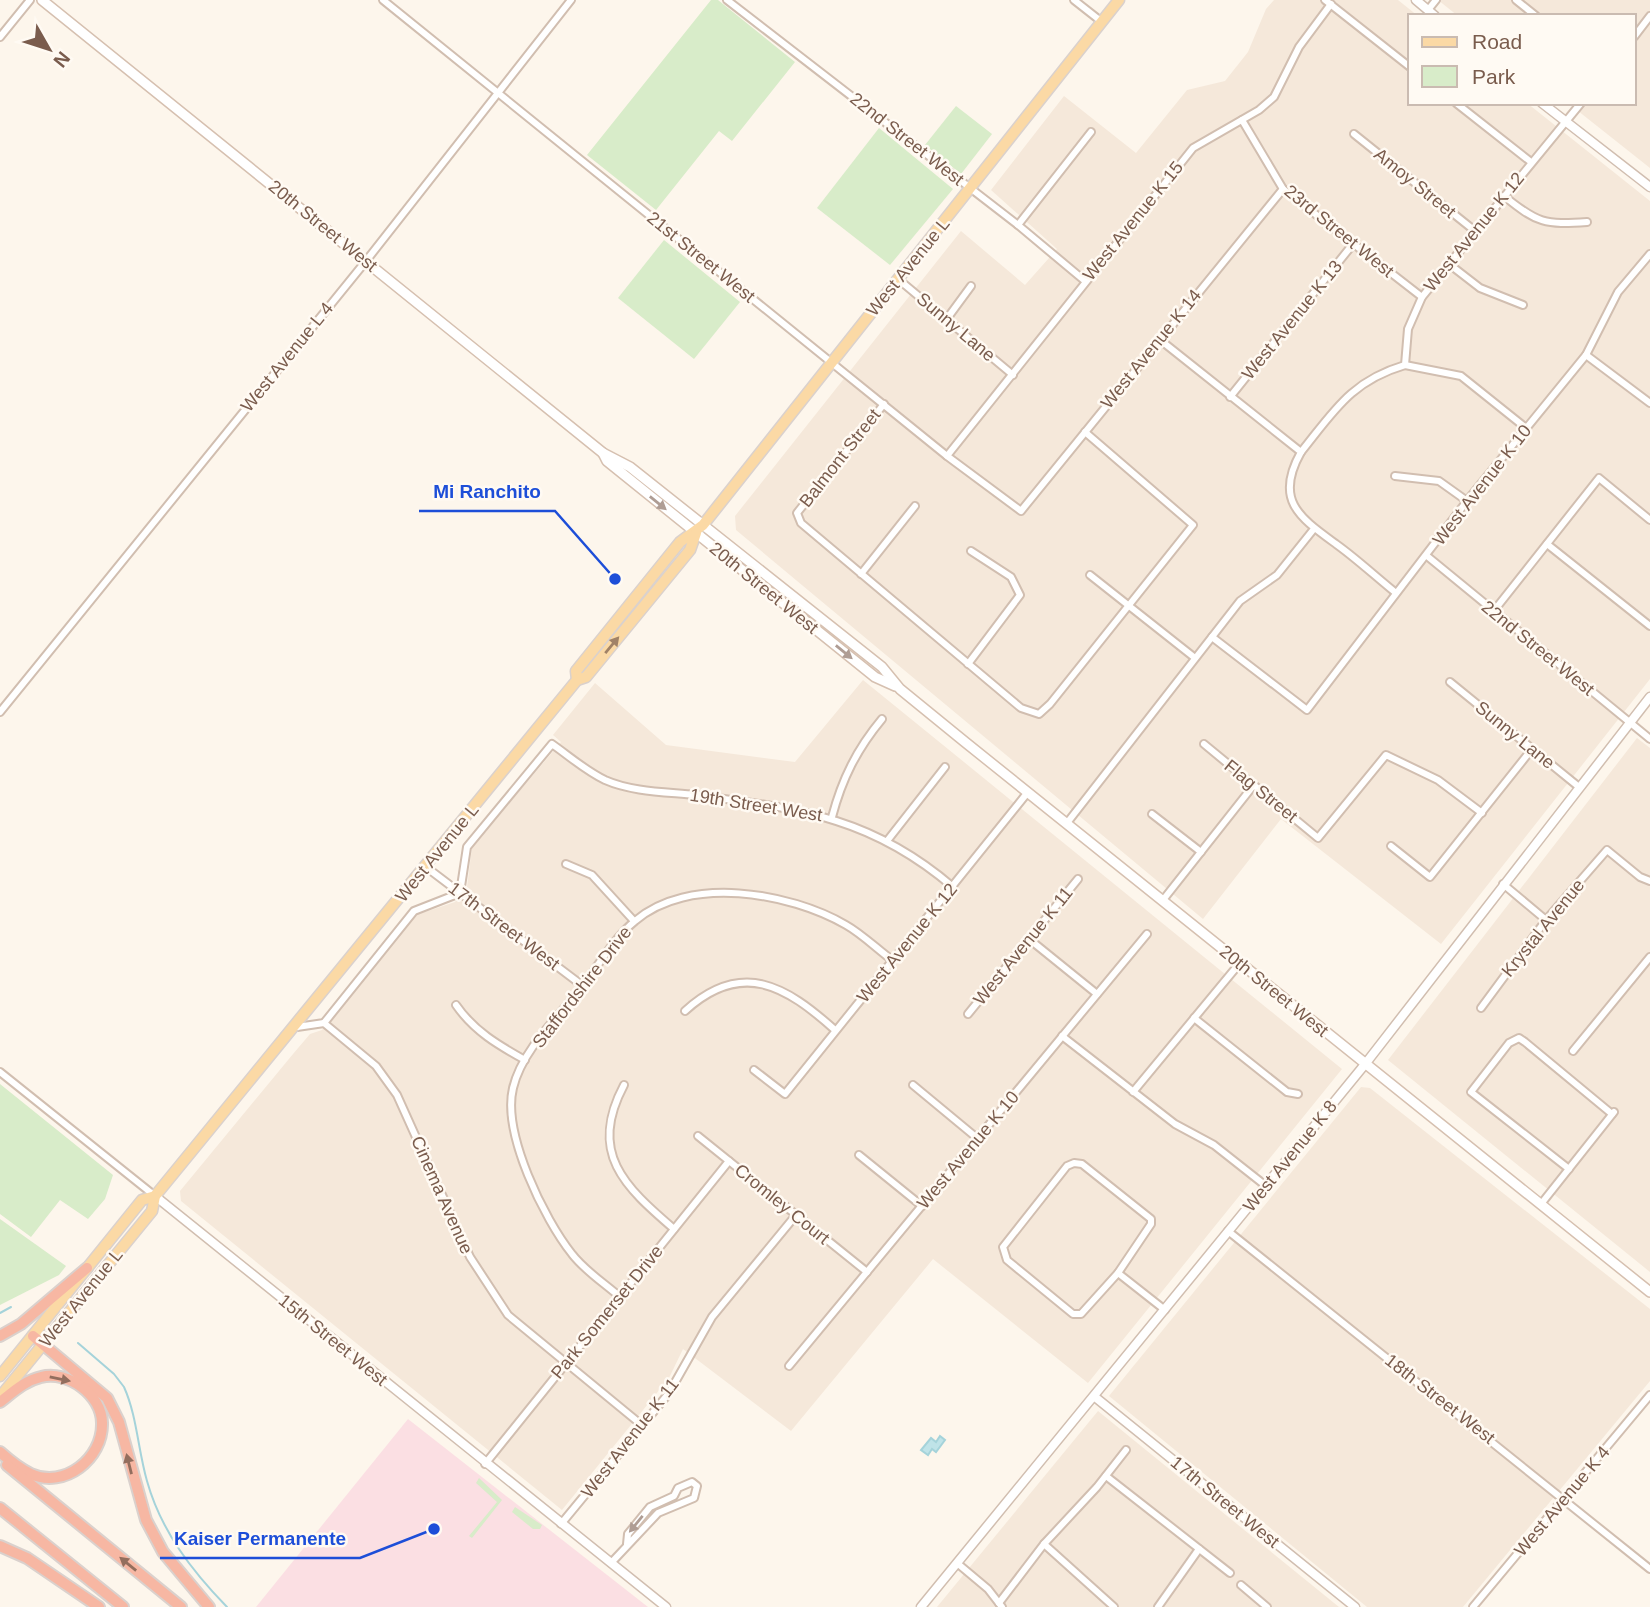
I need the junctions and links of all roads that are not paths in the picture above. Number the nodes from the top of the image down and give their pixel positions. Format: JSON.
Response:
{"nodes":[{"id":1,"x":30,"y":0,"type":"edge"},
{"id":2,"x":42,"y":0,"type":"edge"},
{"id":3,"x":383,"y":0,"type":"edge"},
{"id":4,"x":571,"y":0,"type":"edge"},
{"id":5,"x":727,"y":0,"type":"edge"},
{"id":6,"x":1074,"y":0,"type":"edge"},
{"id":7,"x":1119,"y":0,"type":"edge"},
{"id":8,"x":1416,"y":0,"type":"edge"},
{"id":9,"x":1436,"y":0,"type":"edge"},
{"id":10,"x":1516,"y":0,"type":"edge"},
{"id":11,"x":1328,"y":2,"type":"edge"},
{"id":12,"x":1431,"y":13,"type":"edge"},
{"id":13,"x":1534,"y":14,"type":"edge"},
{"id":14,"x":1650,"y":16,"type":"edge"},
{"id":15,"x":1102,"y":22,"type":"junction"},
{"id":16,"x":1636,"y":34,"type":"edge"},
{"id":17,"x":0,"y":37,"type":"edge"},
{"id":18,"x":1408,"y":65,"type":"edge"},
{"id":19,"x":499,"y":94,"type":"junction"},
{"id":20,"x":1459,"y":105,"type":"edge"},
{"id":21,"x":1544,"y":105,"type":"edge"},
{"id":22,"x":1579,"y":105,"type":"edge"},
{"id":23,"x":1242,"y":120,"type":"junction"},
{"id":24,"x":1565,"y":122,"type":"junction"},
{"id":25,"x":1091,"y":132,"type":"dead end"},
{"id":26,"x":1354,"y":134,"type":"dead end"},
{"id":27,"x":1531,"y":162,"type":"junction"},
{"id":28,"x":1650,"y":187,"type":"edge"},
{"id":29,"x":971,"y":189,"type":"junction"},
{"id":30,"x":1283,"y":189,"type":"junction"},
{"id":31,"x":1504,"y":196,"type":"junction"},
{"id":32,"x":1587,"y":222,"type":"dead end"},
{"id":33,"x":1018,"y":225,"type":"junction"},
{"id":34,"x":1475,"y":232,"type":"junction"},
{"id":35,"x":1353,"y":244,"type":"junction"},
{"id":36,"x":1650,"y":254,"type":"edge"},
{"id":37,"x":366,"y":261,"type":"junction"},
{"id":38,"x":1449,"y":264,"type":"junction"},
{"id":39,"x":898,"y":279,"type":"junction"},
{"id":40,"x":1085,"y":281,"type":"junction"},
{"id":41,"x":971,"y":286,"type":"dead end"},
{"id":42,"x":1422,"y":297,"type":"junction"},
{"id":43,"x":1523,"y":305,"type":"dead end"},
{"id":44,"x":946,"y":320,"type":"junction"},
{"id":45,"x":1159,"y":339,"type":"junction"},
{"id":46,"x":1586,"y":355,"type":"junction"},
{"id":47,"x":833,"y":362,"type":"junction"},
{"id":48,"x":1405,"y":365,"type":"junction"},
{"id":49,"x":1013,"y":375,"type":"junction"},
{"id":50,"x":1230,"y":397,"type":"junction"},
{"id":51,"x":1650,"y":402,"type":"edge"},
{"id":52,"x":884,"y":404,"type":"junction"},
{"id":53,"x":1526,"y":428,"type":"junction"},
{"id":54,"x":1085,"y":432,"type":"junction"},
{"id":55,"x":1301,"y":452,"type":"junction"},
{"id":56,"x":947,"y":456,"type":"junction"},
{"id":57,"x":1395,"y":476,"type":"dead end"},
{"id":58,"x":1467,"y":501,"type":"junction"},
{"id":59,"x":915,"y":506,"type":"dead end"},
{"id":60,"x":1021,"y":511,"type":"joint"},
{"id":61,"x":1650,"y":520,"type":"edge"},
{"id":62,"x":699,"y":529,"type":"junction"},
{"id":63,"x":1313,"y":530,"type":"junction"},
{"id":64,"x":1547,"y":544,"type":"junction"},
{"id":65,"x":971,"y":551,"type":"dead end"},
{"id":66,"x":1427,"y":556,"type":"junction"},
{"id":67,"x":861,"y":574,"type":"junction"},
{"id":68,"x":1090,"y":575,"type":"dead end"},
{"id":69,"x":1396,"y":593,"type":"junction"},
{"id":70,"x":1128,"y":607,"type":"junction"},
{"id":71,"x":1493,"y":612,"type":"junction"},
{"id":72,"x":1650,"y":626,"type":"edge"},
{"id":73,"x":1212,"y":637,"type":"junction"},
{"id":74,"x":1195,"y":658,"type":"junction"},
{"id":75,"x":968,"y":664,"type":"junction"},
{"id":76,"x":1450,"y":682,"type":"dead end"},
{"id":77,"x":1650,"y":697,"type":"edge"},
{"id":78,"x":0,"y":712,"type":"edge"},
{"id":79,"x":882,"y":719,"type":"dead end"},
{"id":80,"x":1629,"y":723,"type":"junction"},
{"id":81,"x":1650,"y":739,"type":"edge"},
{"id":82,"x":552,"y":744,"type":"joint"},
{"id":83,"x":1204,"y":744,"type":"dead end"},
{"id":84,"x":1532,"y":750,"type":"junction"},
{"id":85,"x":946,"y":767,"type":"dead end"},
{"id":86,"x":1253,"y":786,"type":"junction"},
{"id":87,"x":1579,"y":787,"type":"junction"},
{"id":88,"x":1028,"y":792,"type":"junction"},
{"id":89,"x":1482,"y":813,"type":"junction"},
{"id":90,"x":1152,"y":814,"type":"dead end"},
{"id":91,"x":832,"y":817,"type":"junction"},
{"id":92,"x":1067,"y":823,"type":"junction"},
{"id":93,"x":887,"y":841,"type":"junction"},
{"id":94,"x":1391,"y":846,"type":"dead end"},
{"id":95,"x":1201,"y":852,"type":"junction"},
{"id":96,"x":566,"y":863,"type":"dead end"},
{"id":97,"x":426,"y":867,"type":"junction"},
{"id":98,"x":1078,"y":879,"type":"dead end"},
{"id":99,"x":1650,"y":881,"type":"edge"},
{"id":100,"x":1503,"y":884,"type":"junction"},
{"id":101,"x":953,"y":887,"type":"junction"},
{"id":102,"x":460,"y":893,"type":"junction"},
{"id":103,"x":1163,"y":900,"type":"junction"},
{"id":104,"x":1546,"y":920,"type":"junction"},
{"id":105,"x":634,"y":921,"type":"junction"},
{"id":106,"x":1147,"y":934,"type":"dead end"},
{"id":107,"x":1029,"y":939,"type":"junction"},
{"id":108,"x":1650,"y":957,"type":"edge"},
{"id":109,"x":892,"y":960,"type":"junction"},
{"id":110,"x":1239,"y":964,"type":"junction"},
{"id":111,"x":1643,"y":966,"type":"junction"},
{"id":112,"x":1650,"y":972,"type":"edge"},
{"id":113,"x":583,"y":986,"type":"junction"},
{"id":114,"x":1097,"y":994,"type":"junction"},
{"id":115,"x":456,"y":1006,"type":"dead end"},
{"id":116,"x":1481,"y":1008,"type":"dead end"},
{"id":117,"x":685,"y":1011,"type":"dead end"},
{"id":118,"x":968,"y":1014,"type":"dead end"},
{"id":119,"x":1194,"y":1018,"type":"junction"},
{"id":120,"x":324,"y":1023,"type":"junction"},
{"id":121,"x":296,"y":1027,"type":"junction"},
{"id":122,"x":835,"y":1030,"type":"junction"},
{"id":123,"x":1062,"y":1036,"type":"junction"},
{"id":124,"x":1573,"y":1051,"type":"dead end"},
{"id":125,"x":525,"y":1060,"type":"junction"},
{"id":126,"x":1366,"y":1063,"type":"junction"},
{"id":127,"x":754,"y":1070,"type":"dead end"},
{"id":128,"x":0,"y":1072,"type":"edge"},
{"id":129,"x":624,"y":1085,"type":"dead end"},
{"id":130,"x":913,"y":1085,"type":"dead end"},
{"id":131,"x":1133,"y":1091,"type":"junction"},
{"id":132,"x":1298,"y":1094,"type":"dead end"},
{"id":133,"x":698,"y":1136,"type":"dead end"},
{"id":134,"x":977,"y":1138,"type":"junction"},
{"id":135,"x":859,"y":1155,"type":"dead end"},
{"id":136,"x":729,"y":1161,"type":"junction"},
{"id":137,"x":1569,"y":1169,"type":"junction"},
{"id":138,"x":1266,"y":1185,"type":"junction"},
{"id":139,"x":155,"y":1196,"type":"junction"},
{"id":140,"x":1541,"y":1204,"type":"junction"},
{"id":141,"x":922,"y":1206,"type":"junction"},
{"id":142,"x":796,"y":1216,"type":"junction"},
{"id":143,"x":674,"y":1229,"type":"junction"},
{"id":144,"x":1228,"y":1231,"type":"junction"},
{"id":145,"x":87,"y":1268,"type":"junction"},
{"id":146,"x":867,"y":1272,"type":"junction"},
{"id":147,"x":1118,"y":1273,"type":"junction"},
{"id":148,"x":1650,"y":1292,"type":"edge"},
{"id":149,"x":620,"y":1297,"type":"junction"},
{"id":150,"x":1165,"y":1310,"type":"junction"},
{"id":151,"x":33,"y":1335,"type":"junction"},
{"id":152,"x":0,"y":1336,"type":"edge"},
{"id":153,"x":43,"y":1344,"type":"junction"},
{"id":154,"x":565,"y":1364,"type":"junction"},
{"id":155,"x":789,"y":1366,"type":"dead end"},
{"id":156,"x":0,"y":1376,"type":"edge"},
{"id":157,"x":1650,"y":1395,"type":"edge"},
{"id":158,"x":0,"y":1397,"type":"edge"},
{"id":159,"x":1095,"y":1397,"type":"junction"},
{"id":160,"x":0,"y":1402,"type":"edge"},
{"id":161,"x":643,"y":1426,"type":"junction"},
{"id":162,"x":1126,"y":1450,"type":"dead end"},
{"id":163,"x":0,"y":1452,"type":"edge"},
{"id":164,"x":0,"y":1460,"type":"edge"},
{"id":165,"x":485,"y":1464,"type":"junction"},
{"id":166,"x":1106,"y":1476,"type":"junction"},
{"id":167,"x":674,"y":1496,"type":"junction"},
{"id":168,"x":1565,"y":1498,"type":"junction"},
{"id":169,"x":680,"y":1504,"type":"junction"},
{"id":170,"x":0,"y":1508,"type":"edge"},
{"id":171,"x":561,"y":1524,"type":"junction"},
{"id":172,"x":627,"y":1544,"type":"junction"},
{"id":173,"x":1044,"y":1544,"type":"junction"},
{"id":174,"x":0,"y":1546,"type":"edge"},
{"id":175,"x":1199,"y":1549,"type":"junction"},
{"id":176,"x":611,"y":1563,"type":"junction"},
{"id":177,"x":957,"y":1563,"type":"junction"},
{"id":178,"x":1650,"y":1569,"type":"edge"},
{"id":179,"x":1230,"y":1573,"type":"dead end"},
{"id":180,"x":1241,"y":1585,"type":"dead end"},
{"id":181,"x":1000,"y":1605,"type":"edge"},
{"id":182,"x":99,"y":1607,"type":"edge"},
{"id":183,"x":123,"y":1607,"type":"edge"},
{"id":184,"x":181,"y":1607,"type":"edge"},
{"id":185,"x":208,"y":1607,"type":"edge"},
{"id":186,"x":666,"y":1607,"type":"edge"},
{"id":187,"x":921,"y":1607,"type":"edge"},
{"id":188,"x":1114,"y":1607,"type":"edge"},
{"id":189,"x":1158,"y":1607,"type":"edge"},
{"id":190,"x":1267,"y":1607,"type":"edge"},
{"id":191,"x":1355,"y":1607,"type":"edge"},
{"id":192,"x":1473,"y":1607,"type":"edge"}],
"edges":[{"from":1,"to":17,"type":"street"},
{"from":2,"to":37,"type":"main road","name":"20th Street West"},
{"from":3,"to":19,"type":"street","name":"21st Street West"},
{"from":4,"to":19,"type":"street","name":"West Avenue L 4"},
{"from":5,"to":29,"type":"street","name":"22nd Street West"},
{"from":6,"to":15,"type":"street"},
{"from":7,"to":15,"type":"main road","name":"West Avenue L"},
{"from":8,"to":12,"type":"street"},
{"from":9,"to":12,"type":"street"},
{"from":10,"to":13,"type":"street"},
{"from":11,"to":18,"type":"street"},
{"from":11,"to":23,"type":"street","name":"West Avenue K 15"},
{"from":14,"to":16,"type":"street"},
{"from":15,"to":29,"type":"main road","name":"West Avenue L"},
{"from":19,"to":37,"type":"street","name":"West Avenue L 4"},
{"from":19,"to":47,"type":"street","name":"21st Street West"},
{"from":20,"to":27,"type":"street"},
{"from":21,"to":24,"type":"street"},
{"from":22,"to":24,"type":"street","name":"West Avenue K 12"},
{"from":23,"to":30,"type":"street","name":"23rd Street West"},
{"from":23,"to":40,"type":"street","name":"West Avenue K 15"},
{"from":24,"to":27,"type":"street","name":"West Avenue K 12"},
{"from":24,"to":28,"type":"street"},
{"from":25,"to":33,"type":"street"},
{"from":26,"to":34,"type":"street","name":"Amoy Street"},
{"from":27,"to":31,"type":"street","name":"West Avenue K 12"},
{"from":29,"to":33,"type":"street","name":"22nd Street West"},
{"from":29,"to":39,"type":"main road","name":"West Avenue L"},
{"from":30,"to":35,"type":"street","name":"23rd Street West"},
{"from":30,"to":45,"type":"street","name":"West Avenue K 14"},
{"from":31,"to":32,"type":"street"},
{"from":31,"to":34,"type":"street","name":"West Avenue K 12"},
{"from":33,"to":40,"type":"street","name":"22nd Street West"},
{"from":34,"to":38,"type":"street","name":"West Avenue K 12"},
{"from":35,"to":42,"type":"street","name":"23rd Street West"},
{"from":35,"to":50,"type":"street","name":"West Avenue K 13"},
{"from":36,"to":46,"type":"street","name":"West Avenue K 10"},
{"from":37,"to":62,"type":"main road","name":"20th Street West"},
{"from":37,"to":78,"type":"street","name":"West Avenue L 4"},
{"from":38,"to":42,"type":"street","name":"West Avenue K 12"},
{"from":38,"to":43,"type":"street"},
{"from":39,"to":44,"type":"street","name":"Sunny Lane"},
{"from":39,"to":47,"type":"main road","name":"West Avenue L"},
{"from":40,"to":49,"type":"street","name":"West Avenue K 15"},
{"from":41,"to":44,"type":"street"},
{"from":42,"to":48,"type":"street","name":"West Avenue K 12"},
{"from":44,"to":49,"type":"street","name":"Sunny Lane"},
{"from":45,"to":50,"type":"street"},
{"from":45,"to":54,"type":"street","name":"West Avenue K 14"},
{"from":46,"to":51,"type":"street"},
{"from":46,"to":53,"type":"street","name":"West Avenue K 10"},
{"from":47,"to":52,"type":"street","name":"21st Street West"},
{"from":47,"to":62,"type":"main road","name":"West Avenue L"},
{"from":48,"to":53,"type":"street"},
{"from":48,"to":55,"type":"street"},
{"from":49,"to":56,"type":"street","name":"West Avenue K 15"},
{"from":50,"to":55,"type":"street"},
{"from":52,"to":56,"type":"street","name":"21st Street West"},
{"from":52,"to":67,"type":"street","name":"Balmont Street"},
{"from":53,"to":58,"type":"street","name":"West Avenue K 10"},
{"from":54,"to":60,"type":"street","name":"West Avenue K 14"},
{"from":54,"to":70,"type":"street"},
{"from":55,"to":63,"type":"street"},
{"from":56,"to":60,"type":"street","name":"21st Street West"},
{"from":57,"to":58,"type":"street"},
{"from":58,"to":66,"type":"street","name":"West Avenue K 10"},
{"from":59,"to":67,"type":"street"},
{"from":61,"to":64,"type":"street"},
{"from":62,"to":88,"type":"main road","name":"20th Street West"},
{"from":62,"to":97,"type":"main road","name":"West Avenue L"},
{"from":63,"to":69,"type":"street"},
{"from":63,"to":73,"type":"street"},
{"from":64,"to":71,"type":"street"},
{"from":64,"to":72,"type":"street"},
{"from":65,"to":75,"type":"street"},
{"from":66,"to":69,"type":"street","name":"West Avenue K 10"},
{"from":66,"to":71,"type":"street","name":"22nd Street West"},
{"from":67,"to":75,"type":"street"},
{"from":68,"to":70,"type":"street"},
{"from":69,"to":73,"type":"street","name":"West Avenue K 10"},
{"from":70,"to":74,"type":"street"},
{"from":70,"to":75,"type":"street"},
{"from":71,"to":80,"type":"street","name":"22nd Street West"},
{"from":73,"to":74,"type":"street"},
{"from":74,"to":92,"type":"street"},
{"from":76,"to":84,"type":"street","name":"Sunny Lane"},
{"from":77,"to":80,"type":"street","name":"West Avenue K 8"},
{"from":79,"to":91,"type":"street"},
{"from":80,"to":81,"type":"street","name":"22nd Street West"},
{"from":80,"to":87,"type":"street","name":"West Avenue K 8"},
{"from":82,"to":91,"type":"street","name":"19th Street West"},
{"from":82,"to":102,"type":"street","name":"West Avenue L"},
{"from":83,"to":86,"type":"street","name":"Flag Street"},
{"from":84,"to":87,"type":"street","name":"Sunny Lane"},
{"from":84,"to":89,"type":"street"},
{"from":85,"to":93,"type":"street"},
{"from":86,"to":89,"type":"street","name":"Flag Street"},
{"from":86,"to":95,"type":"street"},
{"from":87,"to":100,"type":"street","name":"West Avenue K 8"},
{"from":88,"to":92,"type":"main road","name":"20th Street West"},
{"from":88,"to":101,"type":"street","name":"West Avenue K 12"},
{"from":89,"to":94,"type":"street"},
{"from":90,"to":95,"type":"street"},
{"from":91,"to":93,"type":"street","name":"19th Street West"},
{"from":92,"to":103,"type":"main road","name":"20th Street West"},
{"from":93,"to":101,"type":"street","name":"19th Street West"},
{"from":95,"to":103,"type":"street"},
{"from":96,"to":105,"type":"street"},
{"from":97,"to":102,"type":"street","name":"17th Street West"},
{"from":97,"to":121,"type":"main road","name":"West Avenue L"},
{"from":98,"to":107,"type":"street","name":"West Avenue K 11"},
{"from":99,"to":104,"type":"street","name":"Krystal Avenue"},
{"from":100,"to":104,"type":"street"},
{"from":100,"to":126,"type":"street","name":"West Avenue K 8"},
{"from":101,"to":109,"type":"street","name":"West Avenue K 12"},
{"from":102,"to":113,"type":"street","name":"17th Street West"},
{"from":102,"to":120,"type":"street","name":"West Avenue L"},
{"from":103,"to":110,"type":"main road","name":"20th Street West"},
{"from":104,"to":116,"type":"street","name":"Krystal Avenue"},
{"from":105,"to":109,"type":"street","name":"Staffordshire Drive"},
{"from":105,"to":113,"type":"street","name":"Staffordshire Drive"},
{"from":106,"to":114,"type":"street","name":"West Avenue K 10"},
{"from":107,"to":114,"type":"street"},
{"from":107,"to":118,"type":"street","name":"West Avenue K 11"},
{"from":108,"to":111,"type":"street"},
{"from":109,"to":122,"type":"street","name":"West Avenue K 12"},
{"from":110,"to":119,"type":"street"},
{"from":110,"to":126,"type":"main road","name":"20th Street West"},
{"from":111,"to":112,"type":"street"},
{"from":111,"to":124,"type":"street"},
{"from":113,"to":125,"type":"street","name":"Staffordshire Drive"},
{"from":114,"to":123,"type":"street","name":"West Avenue K 10"},
{"from":115,"to":125,"type":"street"},
{"from":117,"to":122,"type":"street"},
{"from":119,"to":131,"type":"street"},
{"from":119,"to":132,"type":"street"},
{"from":120,"to":121,"type":"street"},
{"from":120,"to":154,"type":"street","name":"Cinema Avenue"},
{"from":121,"to":139,"type":"main road","name":"West Avenue L"},
{"from":122,"to":127,"type":"street","name":"West Avenue K 12"},
{"from":123,"to":131,"type":"street"},
{"from":123,"to":134,"type":"street","name":"West Avenue K 10"},
{"from":125,"to":149,"type":"street","name":"Staffordshire Drive"},
{"from":126,"to":138,"type":"street","name":"West Avenue K 8"},
{"from":126,"to":140,"type":"main road","name":"20th Street West"},
{"from":128,"to":139,"type":"street","name":"15th Street West"},
{"from":129,"to":143,"type":"street"},
{"from":130,"to":134,"type":"street"},
{"from":131,"to":138,"type":"street"},
{"from":133,"to":136,"type":"street","name":"Cromley Court"},
{"from":134,"to":141,"type":"street","name":"West Avenue K 10"},
{"from":135,"to":141,"type":"street"},
{"from":136,"to":142,"type":"street","name":"Cromley Court"},
{"from":136,"to":143,"type":"street","name":"Park Somerset Drive"},
{"from":137,"to":137,"type":"street"},
{"from":137,"to":140,"type":"street"},
{"from":138,"to":144,"type":"street","name":"West Avenue K 8"},
{"from":139,"to":145,"type":"main road","name":"West Avenue L"},
{"from":139,"to":153,"type":"main road","name":"West Avenue L"},
{"from":139,"to":165,"type":"street","name":"15th Street West"},
{"from":140,"to":148,"type":"main road","name":"20th Street West"},
{"from":141,"to":146,"type":"street","name":"West Avenue K 10"},
{"from":142,"to":146,"type":"street","name":"Cromley Court"},
{"from":142,"to":161,"type":"street","name":"West Avenue K 11"},
{"from":143,"to":149,"type":"street","name":"Park Somerset Drive"},
{"from":144,"to":150,"type":"street","name":"West Avenue K 8"},
{"from":144,"to":168,"type":"street","name":"18th Street West"},
{"from":145,"to":151,"type":"main road","name":"West Avenue L"},
{"from":145,"to":152,"type":"highway"},
{"from":146,"to":155,"type":"street","name":"West Avenue K 10"},
{"from":147,"to":147,"type":"street"},
{"from":147,"to":150,"type":"street"},
{"from":149,"to":154,"type":"street","name":"Park Somerset Drive"},
{"from":150,"to":159,"type":"street","name":"West Avenue K 8"},
{"from":151,"to":153,"type":"highway"},
{"from":151,"to":156,"type":"main road","name":"West Avenue L"},
{"from":153,"to":158,"type":"main road","name":"West Avenue L"},
{"from":185,"to":153,"type":"highway","one_way":true},
{"from":154,"to":161,"type":"street","name":"Cinema Avenue"},
{"from":154,"to":165,"type":"street","name":"Park Somerset Drive"},
{"from":157,"to":168,"type":"street","name":"West Avenue K 4"},
{"from":159,"to":177,"type":"street","name":"West Avenue K 8"},
{"from":159,"to":191,"type":"street","name":"17th Street West"},
{"from":160,"to":163,"type":"highway","one_way":true},
{"from":161,"to":171,"type":"street","name":"West Avenue K 11"},
{"from":162,"to":166,"type":"street"},
{"from":184,"to":164,"type":"highway","one_way":true},
{"from":165,"to":171,"type":"street","name":"15th Street West"},
{"from":166,"to":173,"type":"street"},
{"from":166,"to":175,"type":"street"},
{"from":167,"to":169,"type":"street"},
{"from":167,"to":169,"type":"street"},
{"from":167,"to":172,"type":"street","one_way":true},
{"from":168,"to":178,"type":"street","name":"18th Street West"},
{"from":168,"to":192,"type":"street","name":"West Avenue K 4"},
{"from":169,"to":172,"type":"street"},
{"from":170,"to":183,"type":"highway"},
{"from":171,"to":176,"type":"street","name":"15th Street West"},
{"from":172,"to":176,"type":"street"},
{"from":173,"to":181,"type":"street"},
{"from":173,"to":188,"type":"street"},
{"from":174,"to":182,"type":"highway"},
{"from":175,"to":179,"type":"street"},
{"from":175,"to":189,"type":"street"},
{"from":176,"to":186,"type":"street","name":"15th Street West"},
{"from":177,"to":181,"type":"street"},
{"from":177,"to":187,"type":"street","name":"West Avenue K 8"},
{"from":180,"to":190,"type":"street"}]}
